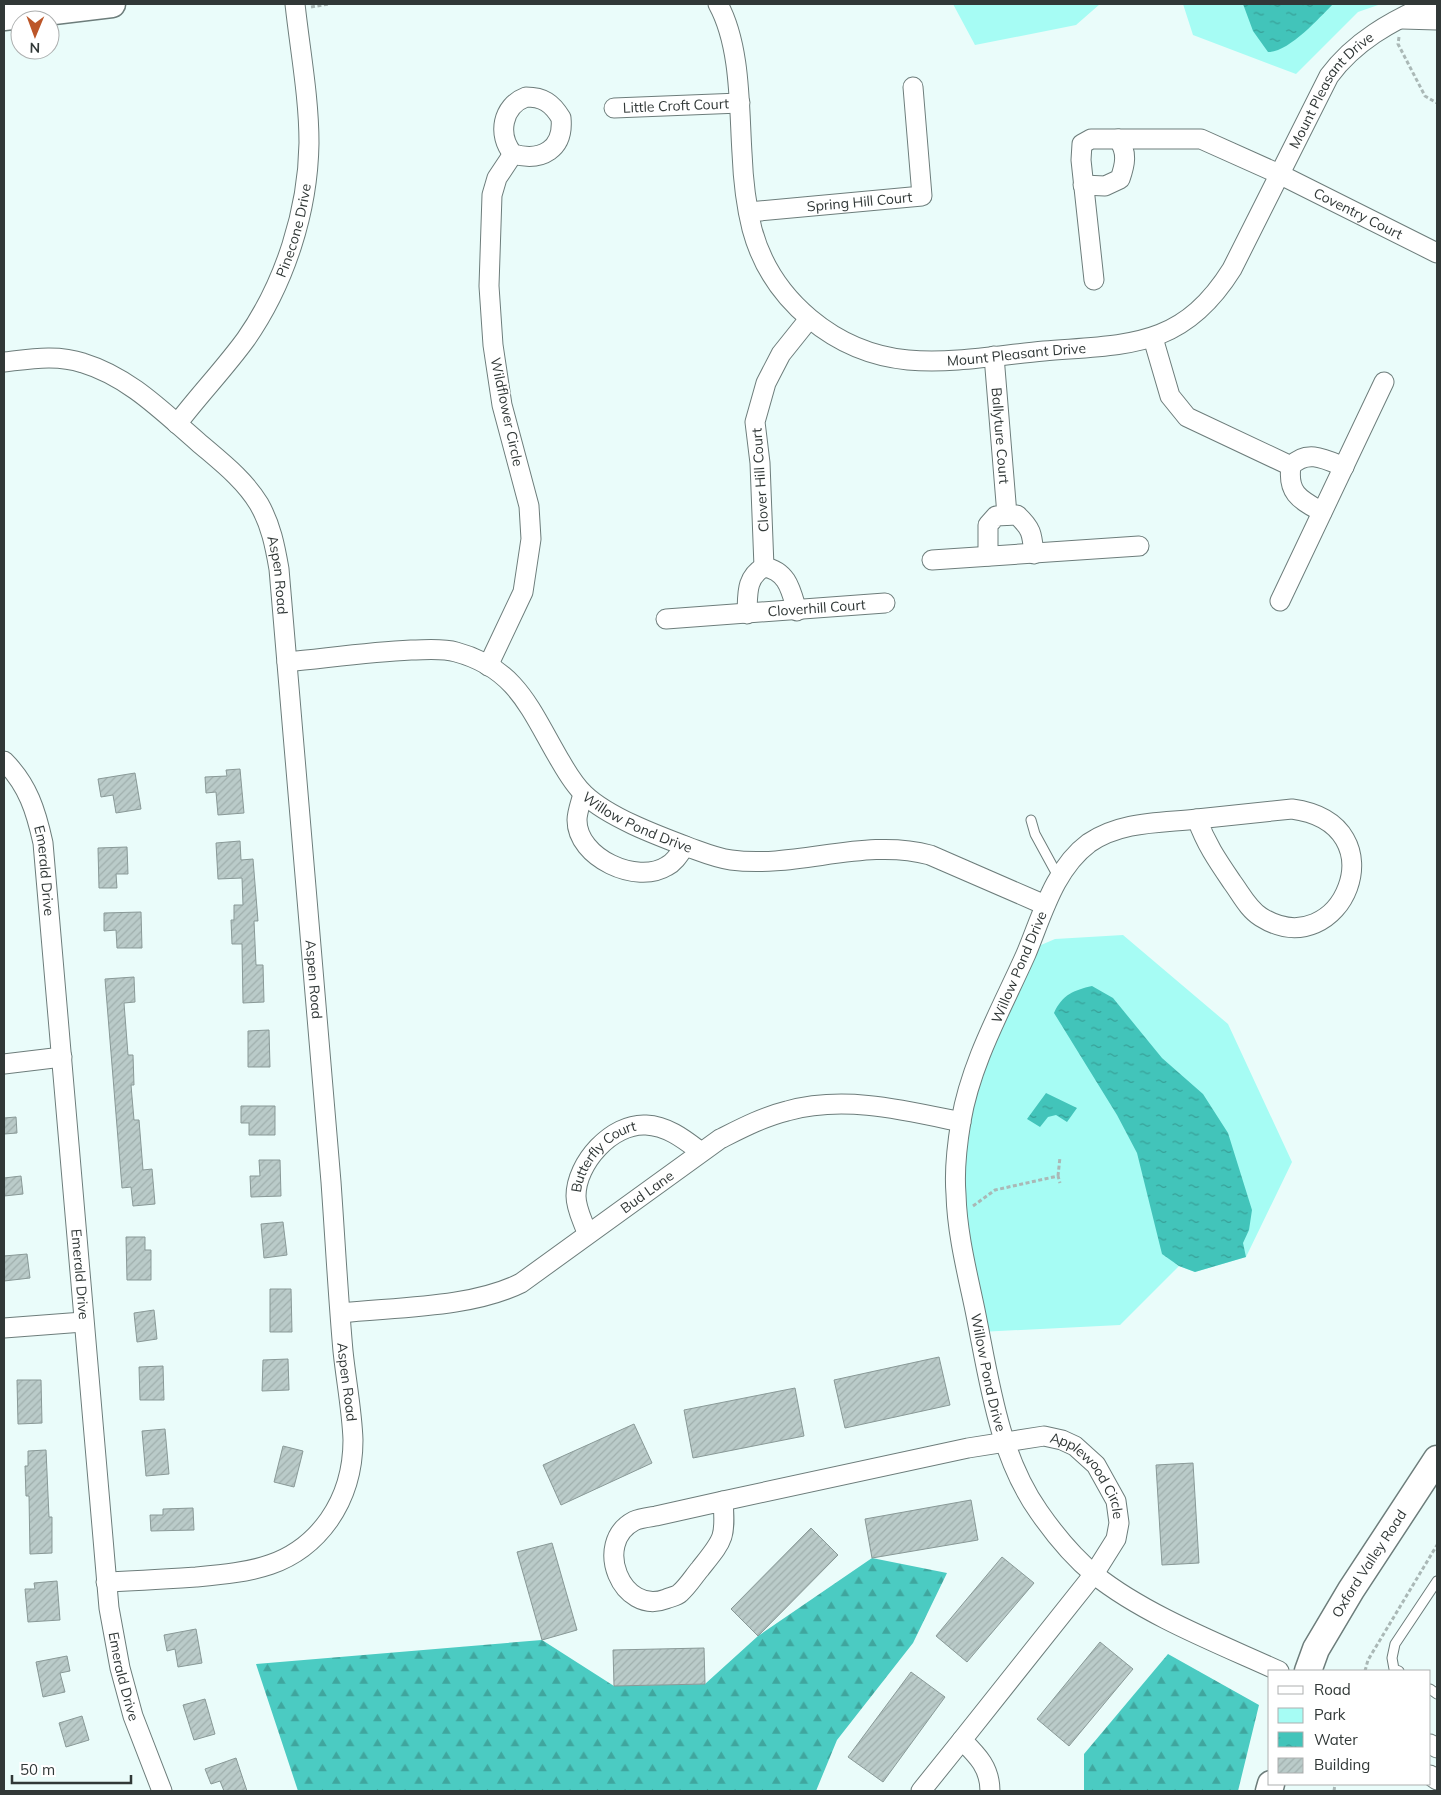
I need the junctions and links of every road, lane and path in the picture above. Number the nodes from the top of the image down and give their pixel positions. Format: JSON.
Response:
{"nodes":[{"id":1,"x":112,"y":4,"type":"edge"},
{"id":2,"x":295,"y":4,"type":"edge"},
{"id":3,"x":718,"y":4,"type":"edge"},
{"id":4,"x":1430,"y":4,"type":"edge"},
{"id":5,"x":4,"y":17,"type":"edge"},
{"id":6,"x":1401,"y":20,"type":"junction"},
{"id":7,"x":1437,"y":20,"type":"edge"},
{"id":8,"x":913,"y":87,"type":"dead end"},
{"id":9,"x":740,"y":103,"type":"junction"},
{"id":10,"x":1437,"y":103,"type":"edge"},
{"id":11,"x":614,"y":108,"type":"dead end"},
{"id":12,"x":1118,"y":139,"type":"junction"},
{"id":13,"x":513,"y":154,"type":"dead end"},
{"id":14,"x":1278,"y":174,"type":"junction"},
{"id":15,"x":1083,"y":185,"type":"junction"},
{"id":16,"x":749,"y":212,"type":"junction"},
{"id":17,"x":1437,"y":253,"type":"edge"},
{"id":18,"x":1094,"y":280,"type":"dead end"},
{"id":19,"x":809,"y":319,"type":"junction"},
{"id":20,"x":1154,"y":338,"type":"junction"},
{"id":21,"x":994,"y":356,"type":"junction"},
{"id":22,"x":4,"y":362,"type":"edge"},
{"id":23,"x":1384,"y":382,"type":"dead end"},
{"id":24,"x":177,"y":424,"type":"junction"},
{"id":25,"x":1291,"y":466,"type":"junction"},
{"id":26,"x":1344,"y":467,"type":"junction"},
{"id":27,"x":1322,"y":512,"type":"junction"},
{"id":28,"x":1007,"y":515,"type":"junction"},
{"id":29,"x":1139,"y":546,"type":"dead end"},
{"id":30,"x":1034,"y":554,"type":"junction"},
{"id":31,"x":988,"y":556,"type":"junction"},
{"id":32,"x":932,"y":560,"type":"dead end"},
{"id":33,"x":764,"y":567,"type":"junction"},
{"id":34,"x":1280,"y":601,"type":"dead end"},
{"id":35,"x":885,"y":603,"type":"dead end"},
{"id":36,"x":797,"y":611,"type":"junction"},
{"id":37,"x":747,"y":614,"type":"junction"},
{"id":38,"x":666,"y":619,"type":"dead end"},
{"id":39,"x":287,"y":662,"type":"junction"},
{"id":40,"x":488,"y":666,"type":"junction"},
{"id":41,"x":4,"y":761,"type":"edge"},
{"id":42,"x":583,"y":794,"type":"junction"},
{"id":43,"x":1198,"y":819,"type":"junction"},
{"id":44,"x":1031,"y":820,"type":"dead end"},
{"id":45,"x":685,"y":846,"type":"junction"},
{"id":46,"x":1059,"y":878,"type":"junction"},
{"id":47,"x":1045,"y":905,"type":"junction"},
{"id":48,"x":62,"y":1057,"type":"junction"},
{"id":49,"x":4,"y":1064,"type":"edge"},
{"id":50,"x":961,"y":1122,"type":"junction"},
{"id":51,"x":701,"y":1152,"type":"junction"},
{"id":52,"x":1060,"y":1157,"type":"dead end"},
{"id":53,"x":1058,"y":1176,"type":"junction"},
{"id":54,"x":1060,"y":1183,"type":"dead end"},
{"id":55,"x":972,"y":1206,"type":"dead end"},
{"id":56,"x":587,"y":1233,"type":"junction"},
{"id":57,"x":341,"y":1313,"type":"junction"},
{"id":58,"x":83,"y":1322,"type":"junction"},
{"id":59,"x":4,"y":1328,"type":"edge"},
{"id":60,"x":1004,"y":1441,"type":"junction"},
{"id":61,"x":1437,"y":1459,"type":"edge"},
{"id":62,"x":723,"y":1501,"type":"junction"},
{"id":63,"x":1437,"y":1545,"type":"edge"},
{"id":64,"x":1094,"y":1574,"type":"junction"},
{"id":65,"x":1437,"y":1581,"type":"edge"},
{"id":66,"x":106,"y":1582,"type":"junction"},
{"id":67,"x":1277,"y":1670,"type":"edge"},
{"id":68,"x":1310,"y":1670,"type":"edge"},
{"id":69,"x":1365,"y":1670,"type":"edge"},
{"id":70,"x":1396,"y":1670,"type":"edge"},
{"id":71,"x":962,"y":1740,"type":"junction"},
{"id":72,"x":162,"y":1791,"type":"edge"},
{"id":73,"x":921,"y":1791,"type":"edge"},
{"id":74,"x":990,"y":1791,"type":"edge"}],
"edges":[{"from":1,"to":5,"type":"main road"},
{"from":2,"to":24,"type":"street","name":"Pinecone Drive"},
{"from":3,"to":9,"type":"street","name":"Mount Pleasant Drive"},
{"from":4,"to":6,"type":"street","name":"Mount Pleasant Drive"},
{"from":6,"to":7,"type":"street","name":"Mount Pleasant Drive"},
{"from":6,"to":10,"type":"path"},
{"from":6,"to":14,"type":"street","name":"Mount Pleasant Drive"},
{"from":8,"to":16,"type":"street","name":"Spring Hill Court"},
{"from":9,"to":11,"type":"street","name":"Little Croft Court"},
{"from":9,"to":16,"type":"street","name":"Mount Pleasant Drive"},
{"from":12,"to":14,"type":"street","name":"Coventry Court"},
{"from":12,"to":15,"type":"street"},
{"from":12,"to":15,"type":"street"},
{"from":13,"to":40,"type":"street","name":"Wildflower Circle"},
{"from":14,"to":17,"type":"street","name":"Coventry Court"},
{"from":14,"to":20,"type":"street","name":"Mount Pleasant Drive"},
{"from":15,"to":18,"type":"street"},
{"from":16,"to":19,"type":"street","name":"Mount Pleasant Drive"},
{"from":19,"to":21,"type":"street","name":"Mount Pleasant Drive"},
{"from":19,"to":33,"type":"street","name":"Clover Hill Court"},
{"from":20,"to":21,"type":"street","name":"Mount Pleasant Drive"},
{"from":20,"to":25,"type":"street"},
{"from":21,"to":28,"type":"street","name":"Ballyture Court"},
{"from":22,"to":24,"type":"street","name":"Aspen Road"},
{"from":23,"to":26,"type":"street"},
{"from":24,"to":39,"type":"street","name":"Aspen Road"},
{"from":25,"to":26,"type":"street"},
{"from":25,"to":27,"type":"street"},
{"from":26,"to":27,"type":"street"},
{"from":27,"to":34,"type":"street"},
{"from":28,"to":30,"type":"street"},
{"from":28,"to":31,"type":"street"},
{"from":29,"to":30,"type":"street"},
{"from":30,"to":31,"type":"street"},
{"from":31,"to":32,"type":"street"},
{"from":33,"to":36,"type":"street"},
{"from":33,"to":37,"type":"street"},
{"from":35,"to":36,"type":"street","name":"Cloverhill Court"},
{"from":36,"to":37,"type":"street","name":"Cloverhill Court"},
{"from":37,"to":38,"type":"street"},
{"from":39,"to":40,"type":"street","name":"Willow Pond Drive"},
{"from":39,"to":57,"type":"street","name":"Aspen Road"},
{"from":40,"to":42,"type":"street","name":"Willow Pond Drive"},
{"from":41,"to":48,"type":"street","name":"Emerald Drive"},
{"from":42,"to":45,"type":"street","name":"Willow Pond Drive"},
{"from":42,"to":45,"type":"street"},
{"from":43,"to":43,"type":"street"},
{"from":43,"to":46,"type":"street"},
{"from":44,"to":46,"type":"lane"},
{"from":45,"to":47,"type":"street","name":"Willow Pond Drive"},
{"from":46,"to":47,"type":"street"},
{"from":47,"to":50,"type":"street","name":"Willow Pond Drive"},
{"from":48,"to":49,"type":"street"},
{"from":48,"to":58,"type":"street","name":"Emerald Drive"},
{"from":50,"to":51,"type":"street","name":"Bud Lane"},
{"from":50,"to":60,"type":"street","name":"Willow Pond Drive"},
{"from":51,"to":56,"type":"street","name":"Bud Lane"},
{"from":51,"to":56,"type":"street","name":"Butterfly Court"},
{"from":52,"to":53,"type":"path"},
{"from":53,"to":54,"type":"path"},
{"from":53,"to":55,"type":"path"},
{"from":56,"to":57,"type":"street","name":"Bud Lane"},
{"from":57,"to":66,"type":"street","name":"Aspen Road"},
{"from":58,"to":59,"type":"street"},
{"from":58,"to":66,"type":"street","name":"Emerald Drive"},
{"from":60,"to":62,"type":"street","name":"Applewood Circle"},
{"from":60,"to":64,"type":"street","name":"Willow Pond Drive"},
{"from":60,"to":64,"type":"street","name":"Applewood Circle"},
{"from":61,"to":68,"type":"main road","name":"Oxford Valley Road"},
{"from":62,"to":62,"type":"street","name":"Applewood Circle"},
{"from":63,"to":69,"type":"path"},
{"from":64,"to":67,"type":"street","name":"Willow Pond Drive"},
{"from":64,"to":71,"type":"street","name":"Applewood Circle"},
{"from":65,"to":70,"type":"lane"},
{"from":66,"to":72,"type":"street","name":"Emerald Drive"},
{"from":71,"to":73,"type":"street","name":"Applewood Circle"},
{"from":71,"to":74,"type":"street"}]}
